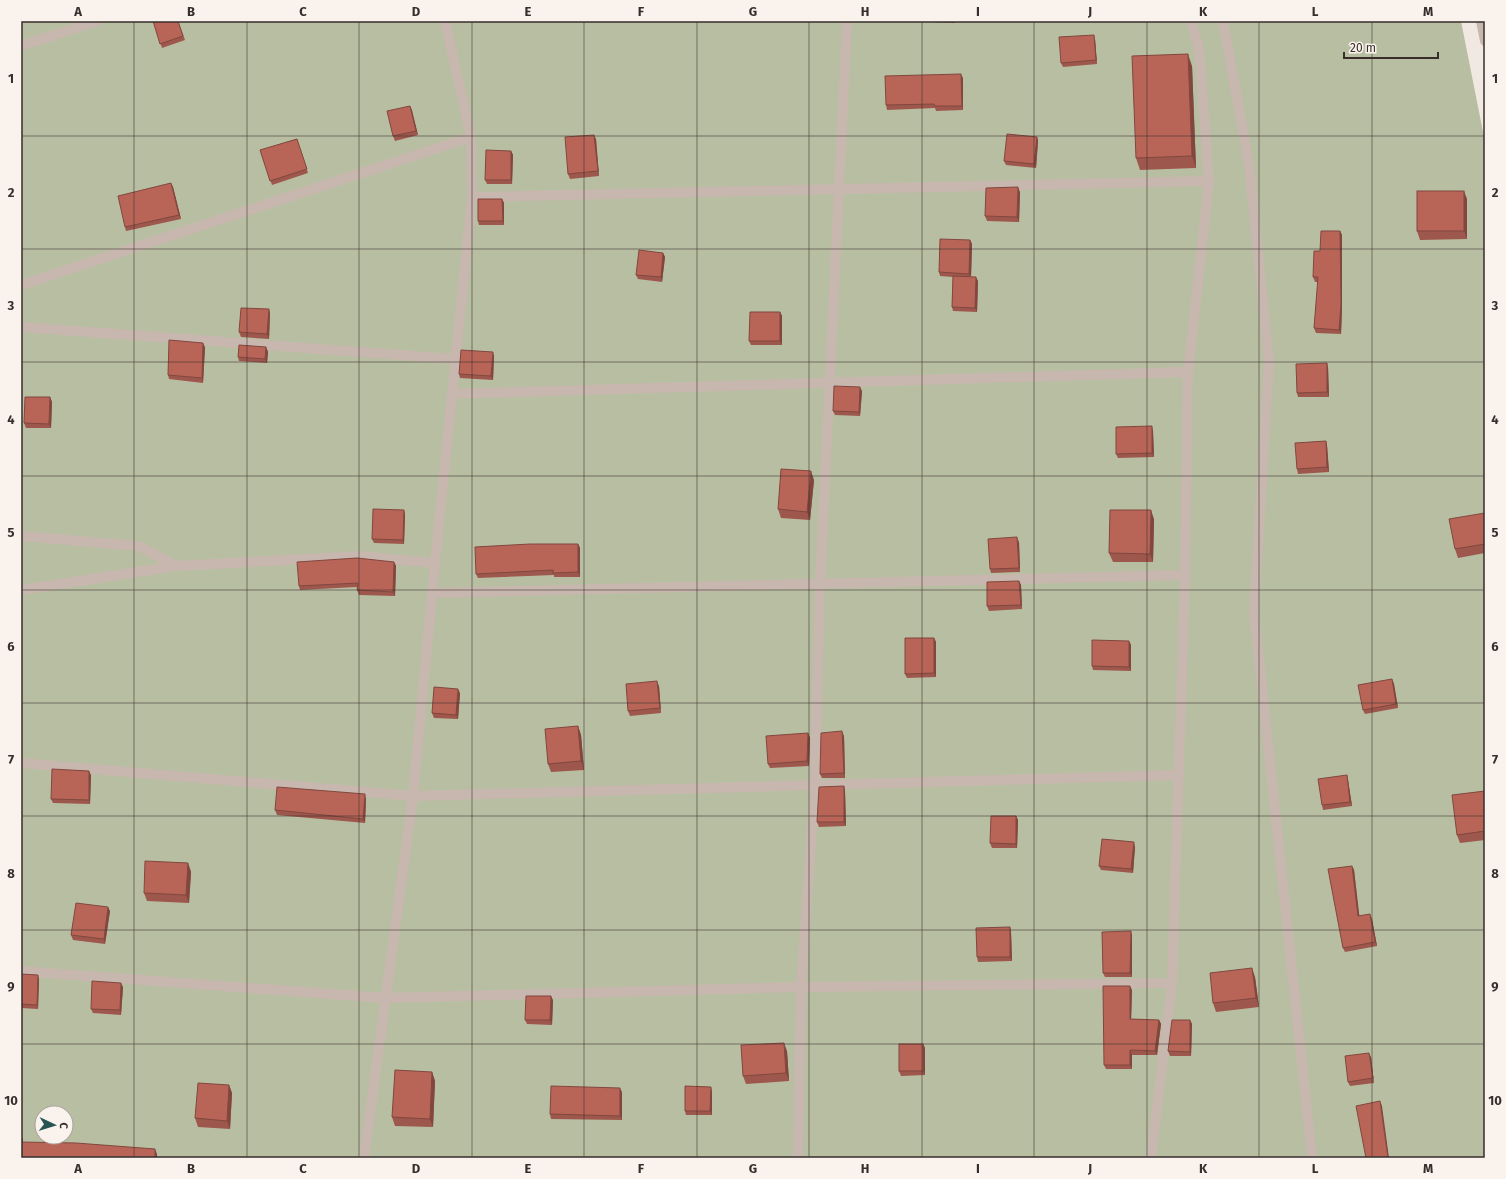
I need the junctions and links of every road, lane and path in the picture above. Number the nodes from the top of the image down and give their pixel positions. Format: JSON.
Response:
{"nodes":[{"id":1,"x":97,"y":21,"type":"edge"},
{"id":2,"x":445,"y":21,"type":"edge"},
{"id":3,"x":847,"y":21,"type":"edge"},
{"id":4,"x":1192,"y":21,"type":"edge"},
{"id":5,"x":1223,"y":21,"type":"edge"},
{"id":6,"x":1481,"y":21,"type":"edge"},
{"id":7,"x":1485,"y":41,"type":"edge"},
{"id":8,"x":21,"y":46,"type":"edge"},
{"id":9,"x":471,"y":137,"type":"junction"},
{"id":10,"x":1209,"y":181,"type":"junction"},
{"id":11,"x":840,"y":189,"type":"junction"},
{"id":12,"x":472,"y":196,"type":"junction"},
{"id":13,"x":21,"y":285,"type":"edge"},
{"id":14,"x":21,"y":327,"type":"edge"},
{"id":15,"x":455,"y":359,"type":"junction"},
{"id":16,"x":1188,"y":372,"type":"junction"},
{"id":17,"x":829,"y":383,"type":"junction"},
{"id":18,"x":452,"y":394,"type":"junction"},
{"id":19,"x":21,"y":536,"type":"edge"},
{"id":20,"x":435,"y":563,"type":"junction"},
{"id":21,"x":176,"y":566,"type":"junction"},
{"id":22,"x":1185,"y":575,"type":"junction"},
{"id":23,"x":820,"y":584,"type":"junction"},
{"id":24,"x":21,"y":590,"type":"edge"},
{"id":25,"x":432,"y":593,"type":"junction"},
{"id":26,"x":21,"y":764,"type":"edge"},
{"id":27,"x":1179,"y":775,"type":"junction"},
{"id":28,"x":815,"y":784,"type":"junction"},
{"id":29,"x":413,"y":796,"type":"junction"},
{"id":30,"x":21,"y":971,"type":"edge"},
{"id":31,"x":1172,"y":983,"type":"junction"},
{"id":32,"x":801,"y":987,"type":"junction"},
{"id":33,"x":385,"y":998,"type":"junction"},
{"id":34,"x":364,"y":1158,"type":"edge"},
{"id":35,"x":798,"y":1158,"type":"edge"},
{"id":36,"x":1152,"y":1158,"type":"edge"},
{"id":37,"x":1312,"y":1158,"type":"edge"}],
"edges":[{"from":1,"to":8,"type":"street"},
{"from":2,"to":9,"type":"street"},
{"from":3,"to":11,"type":"street"},
{"from":4,"to":10,"type":"street"},
{"from":5,"to":37,"type":"street"},
{"from":6,"to":7,"type":"street"},
{"from":9,"to":12,"type":"street"},
{"from":9,"to":13,"type":"street"},
{"from":10,"to":11,"type":"street"},
{"from":10,"to":16,"type":"street"},
{"from":11,"to":12,"type":"street"},
{"from":11,"to":17,"type":"street"},
{"from":12,"to":15,"type":"street"},
{"from":14,"to":15,"type":"street"},
{"from":15,"to":18,"type":"street"},
{"from":16,"to":17,"type":"street"},
{"from":16,"to":22,"type":"street"},
{"from":17,"to":18,"type":"street"},
{"from":17,"to":23,"type":"street"},
{"from":18,"to":20,"type":"street"},
{"from":19,"to":21,"type":"street"},
{"from":20,"to":21,"type":"street"},
{"from":20,"to":25,"type":"street"},
{"from":21,"to":24,"type":"street"},
{"from":22,"to":23,"type":"street"},
{"from":22,"to":27,"type":"street"},
{"from":23,"to":25,"type":"street"},
{"from":23,"to":28,"type":"street"},
{"from":25,"to":29,"type":"street"},
{"from":26,"to":29,"type":"street"},
{"from":27,"to":28,"type":"street"},
{"from":27,"to":31,"type":"street"},
{"from":28,"to":29,"type":"street"},
{"from":28,"to":32,"type":"street"},
{"from":29,"to":33,"type":"street"},
{"from":30,"to":33,"type":"street"},
{"from":31,"to":32,"type":"street"},
{"from":31,"to":36,"type":"street"},
{"from":32,"to":33,"type":"street"},
{"from":32,"to":35,"type":"street"},
{"from":33,"to":34,"type":"street"}]}
